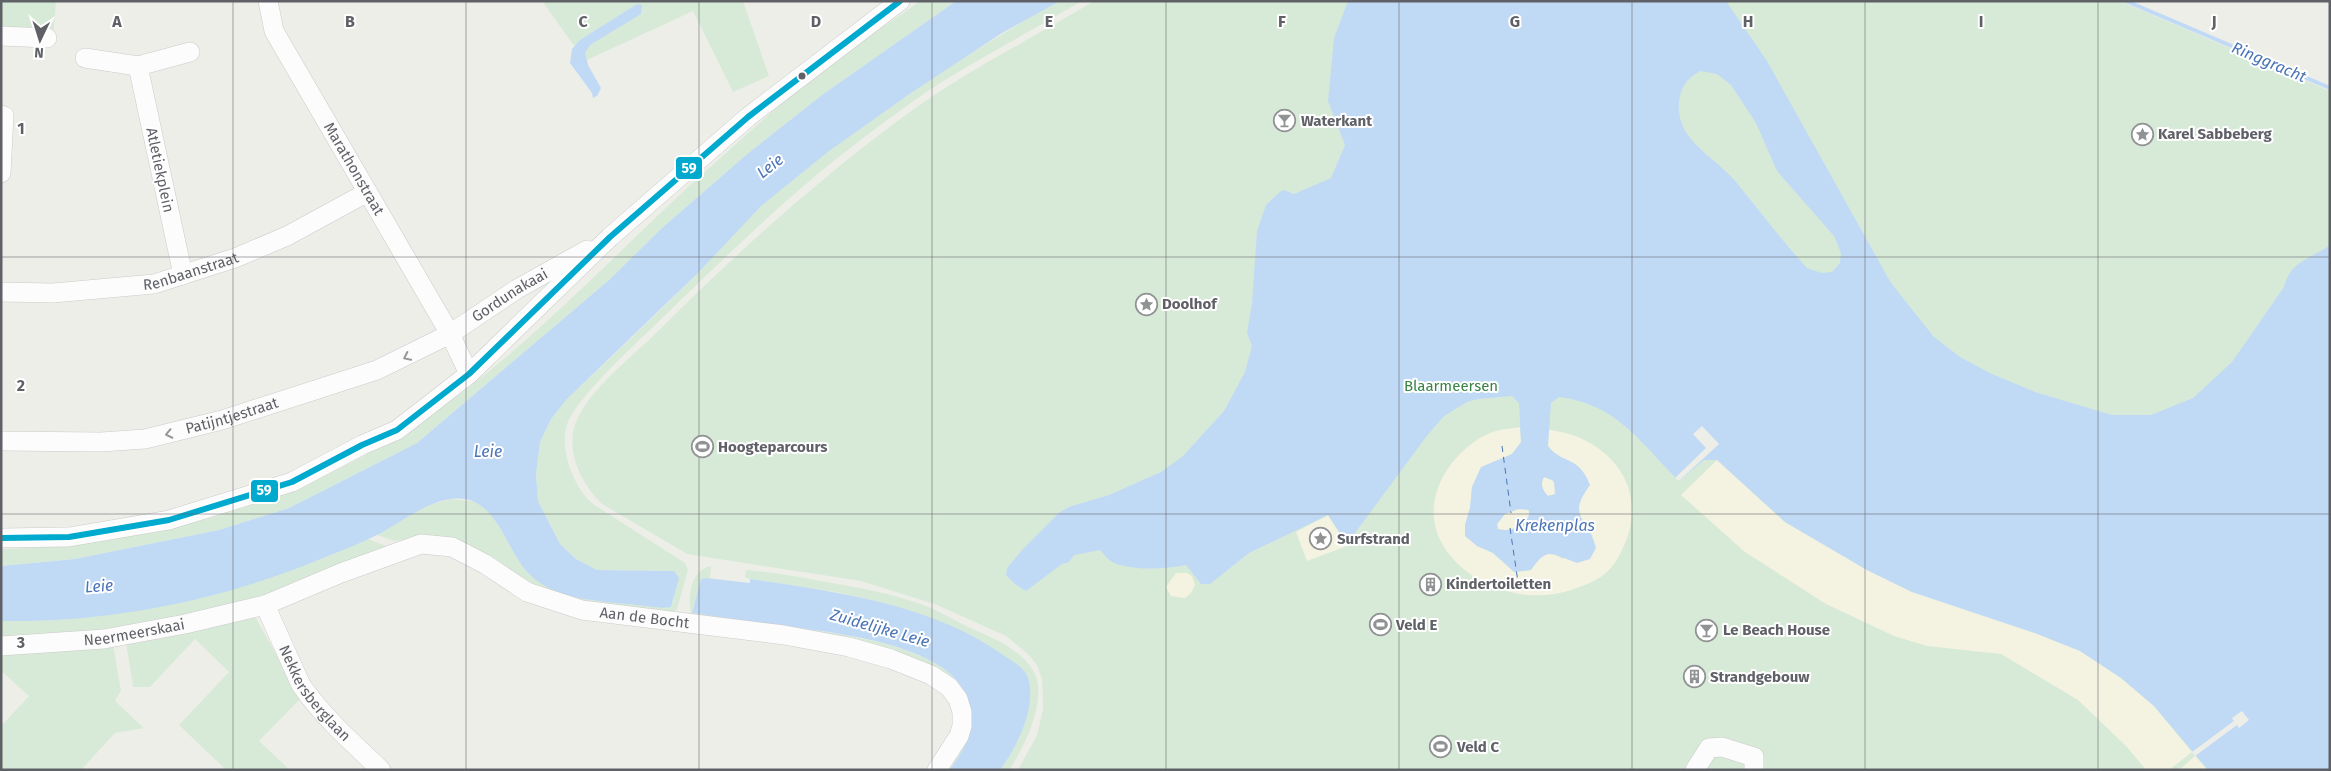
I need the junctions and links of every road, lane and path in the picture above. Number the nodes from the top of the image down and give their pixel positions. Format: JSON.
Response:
{"nodes":[{"id":1,"x":268,"y":1,"type":"edge"},
{"id":2,"x":900,"y":1,"type":"edge"},
{"id":3,"x":880,"y":7,"type":"edge"},
{"id":4,"x":1,"y":36,"type":"edge"},
{"id":5,"x":47,"y":38,"type":"dead end"},
{"id":6,"x":190,"y":52,"type":"dead end"},
{"id":7,"x":84,"y":58,"type":"dead end"},
{"id":8,"x":138,"y":66,"type":"junction"},
{"id":9,"x":1,"y":115,"type":"edge"},
{"id":10,"x":1,"y":173,"type":"edge"},
{"id":11,"x":366,"y":193,"type":"junction"},
{"id":12,"x":610,"y":237,"type":"junction"},
{"id":13,"x":183,"y":275,"type":"junction"},
{"id":14,"x":1,"y":292,"type":"edge"},
{"id":15,"x":450,"y":334,"type":"junction"},
{"id":16,"x":469,"y":374,"type":"junction"},
{"id":17,"x":1,"y":442,"type":"edge"},
{"id":18,"x":1,"y":538,"type":"edge"},
{"id":19,"x":265,"y":606,"type":"junction"},
{"id":20,"x":1,"y":646,"type":"edge"},
{"id":21,"x":382,"y":770,"type":"edge"},
{"id":22,"x":937,"y":770,"type":"edge"},
{"id":23,"x":1694,"y":770,"type":"edge"},
{"id":24,"x":1754,"y":770,"type":"edge"}],
"edges":[{"from":1,"to":11,"type":"street","name":"Marathonstraat"},
{"from":2,"to":3,"type":"street","name":"Gordunakaai"},
{"from":3,"to":12,"type":"street","name":"Gordunakaai"},
{"from":4,"to":5,"type":"street"},
{"from":6,"to":8,"type":"street"},
{"from":7,"to":8,"type":"street"},
{"from":8,"to":13,"type":"street","name":"Atletiekplein"},
{"from":9,"to":10,"type":"street"},
{"from":11,"to":13,"type":"street","name":"Renbaanstraat"},
{"from":11,"to":15,"type":"street","name":"Marathonstraat"},
{"from":12,"to":15,"type":"street","name":"Gordunakaai"},
{"from":12,"to":16,"type":"street","name":"Gordunakaai"},
{"from":13,"to":14,"type":"street","name":"Renbaanstraat"},
{"from":15,"to":16,"type":"street"},
{"from":15,"to":17,"type":"street","name":"Patijntjestraat","one_way":true},
{"from":16,"to":18,"type":"street","name":"Gordunakaai"},
{"from":19,"to":20,"type":"street","name":"Neermeerskaai"},
{"from":19,"to":21,"type":"street","name":"Nekkersberglaan"},
{"from":19,"to":22,"type":"street","name":"Aan de Bocht"},
{"from":23,"to":24,"type":"street"}]}
